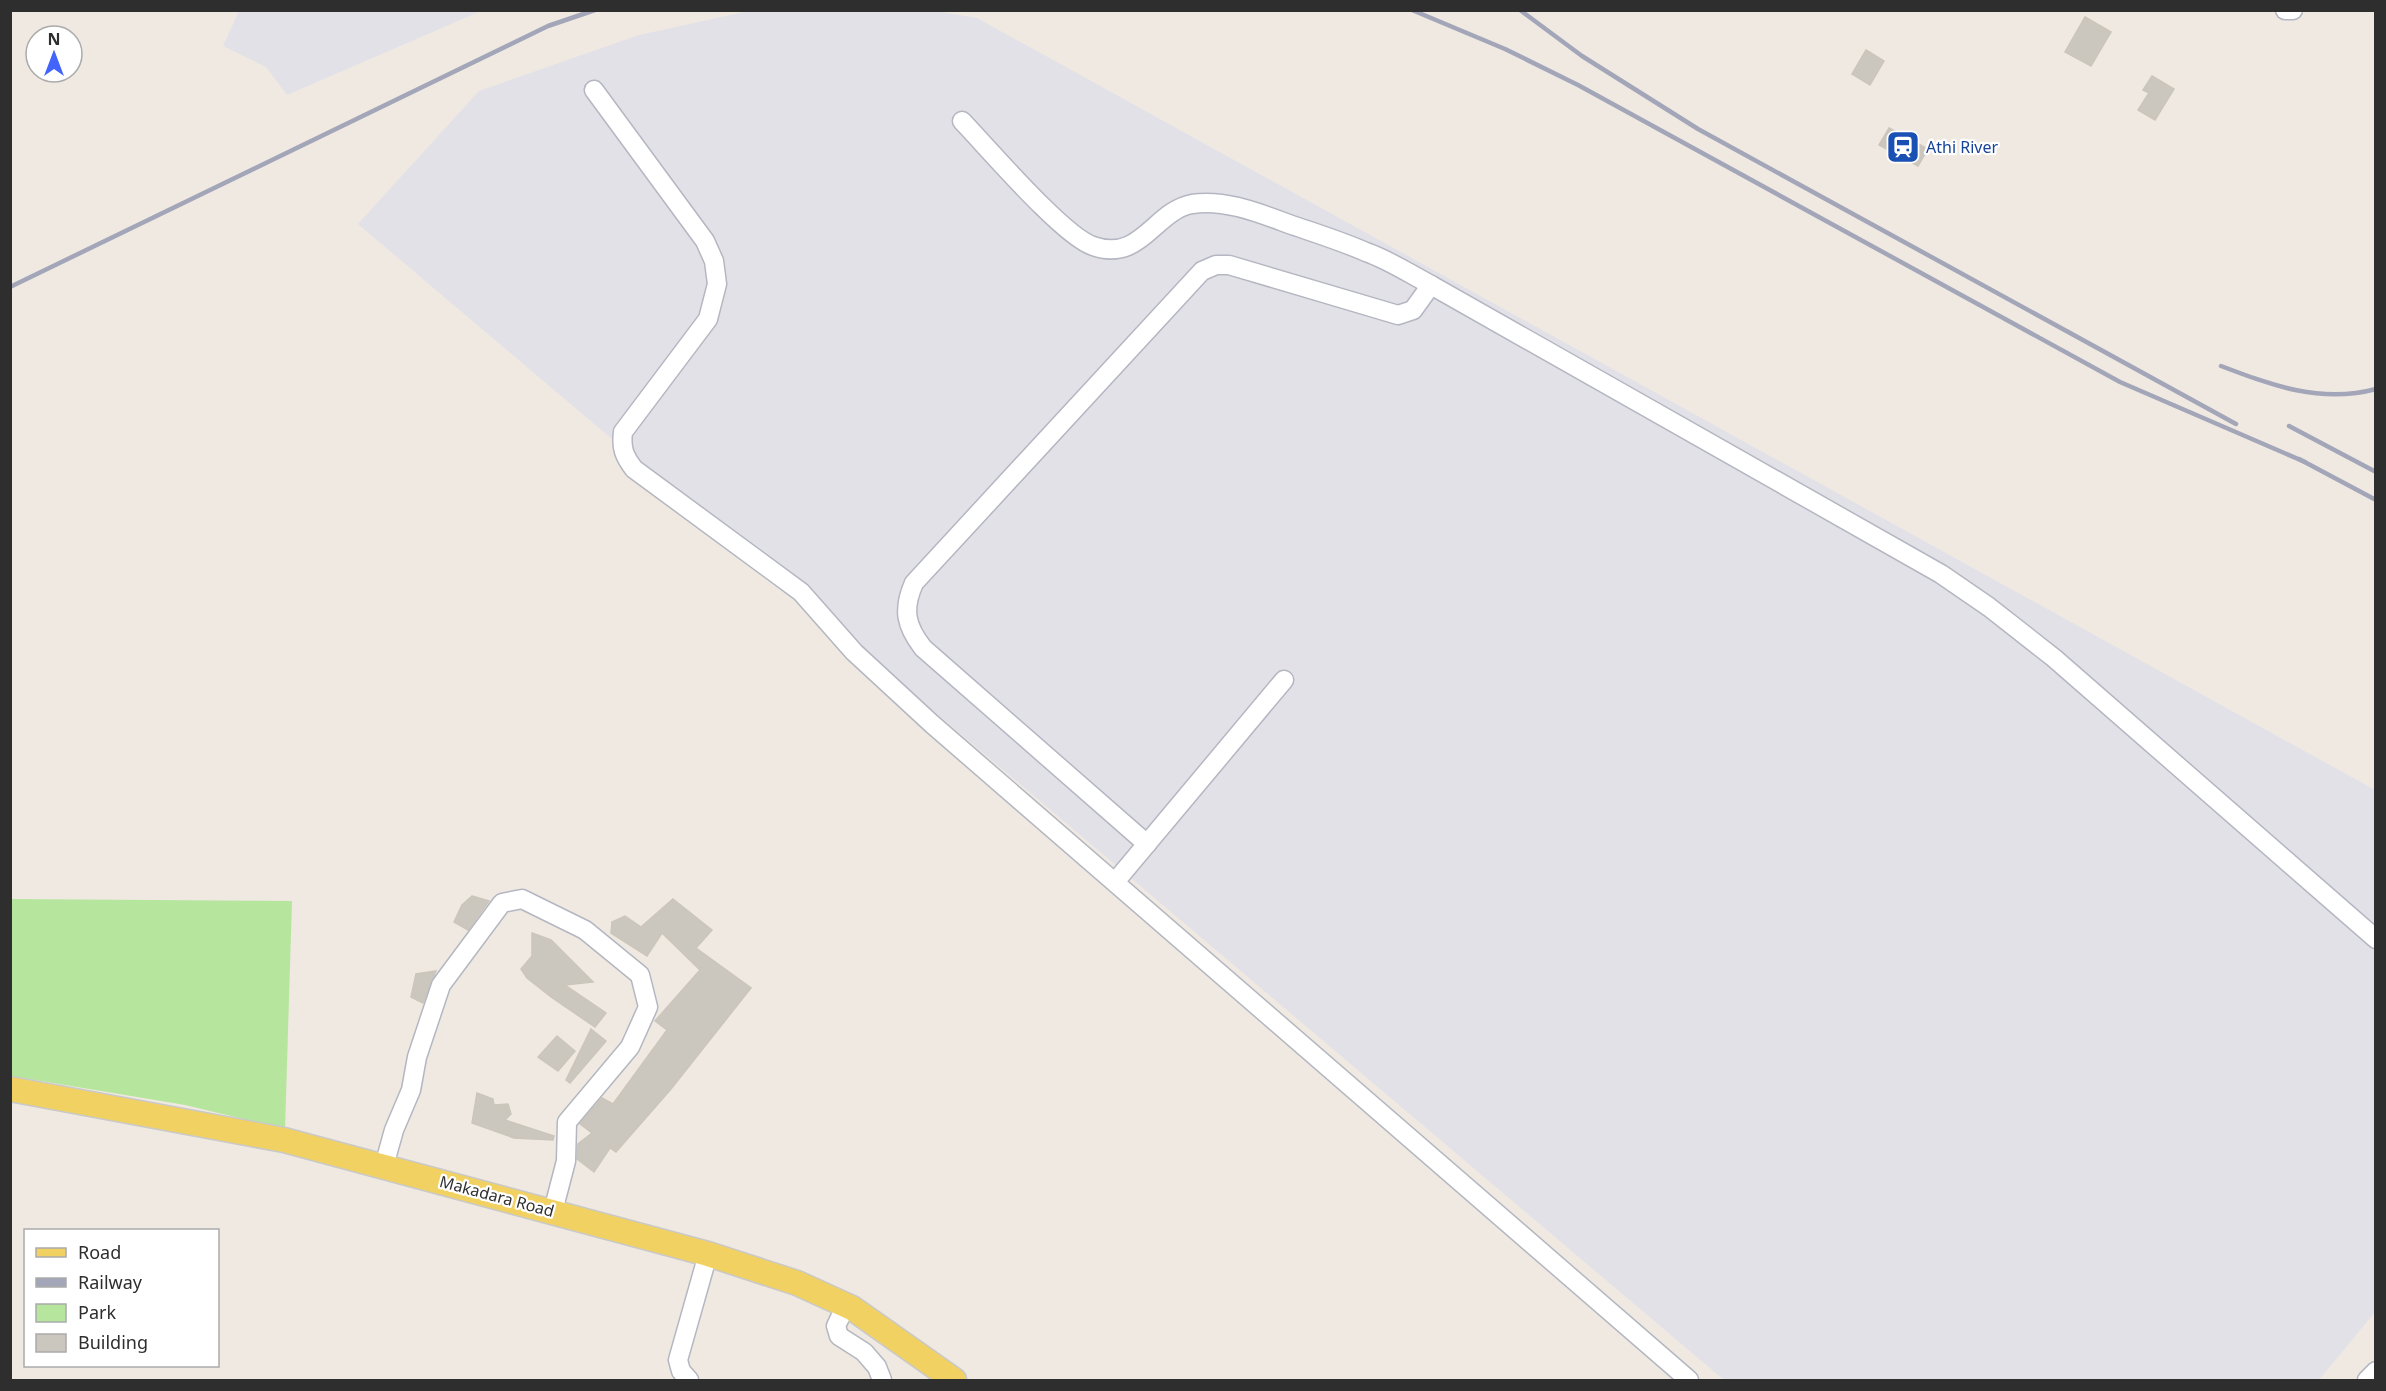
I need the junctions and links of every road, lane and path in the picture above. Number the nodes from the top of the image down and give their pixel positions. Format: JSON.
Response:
{"nodes":[{"id":1,"x":2285,"y":10,"type":"edge"},
{"id":2,"x":2293,"y":10,"type":"edge"},
{"id":3,"x":594,"y":90,"type":"dead end"},
{"id":4,"x":962,"y":121,"type":"dead end"},
{"id":5,"x":1431,"y":285,"type":"junction"},
{"id":6,"x":1284,"y":680,"type":"dead end"},
{"id":7,"x":1147,"y":844,"type":"junction"},
{"id":8,"x":1115,"y":882,"type":"junction"},
{"id":9,"x":2376,"y":939,"type":"edge"},
{"id":10,"x":10,"y":1089,"type":"edge"},
{"id":11,"x":384,"y":1166,"type":"junction"},
{"id":12,"x":553,"y":1211,"type":"junction"},
{"id":13,"x":708,"y":1254,"type":"junction"},
{"id":14,"x":846,"y":1305,"type":"junction"},
{"id":15,"x":2376,"y":1371,"type":"edge"},
{"id":16,"x":689,"y":1380,"type":"edge"},
{"id":17,"x":882,"y":1380,"type":"edge"},
{"id":18,"x":954,"y":1380,"type":"edge"},
{"id":19,"x":1689,"y":1380,"type":"edge"},
{"id":20,"x":2367,"y":1380,"type":"edge"}],
"edges":[{"from":1,"to":2,"type":"street"},
{"from":3,"to":8,"type":"street"},
{"from":4,"to":5,"type":"street"},
{"from":5,"to":7,"type":"street"},
{"from":5,"to":9,"type":"street"},
{"from":6,"to":7,"type":"street"},
{"from":7,"to":8,"type":"street"},
{"from":8,"to":19,"type":"street"},
{"from":10,"to":11,"type":"main road","name":"Makadara Road"},
{"from":11,"to":12,"type":"main road","name":"Makadara Road"},
{"from":11,"to":12,"type":"street"},
{"from":12,"to":13,"type":"main road","name":"Makadara Road"},
{"from":13,"to":14,"type":"main road","name":"Makadara Road"},
{"from":13,"to":16,"type":"street"},
{"from":14,"to":17,"type":"street"},
{"from":14,"to":18,"type":"main road","name":"Makadara Road"},
{"from":15,"to":20,"type":"street"}]}
